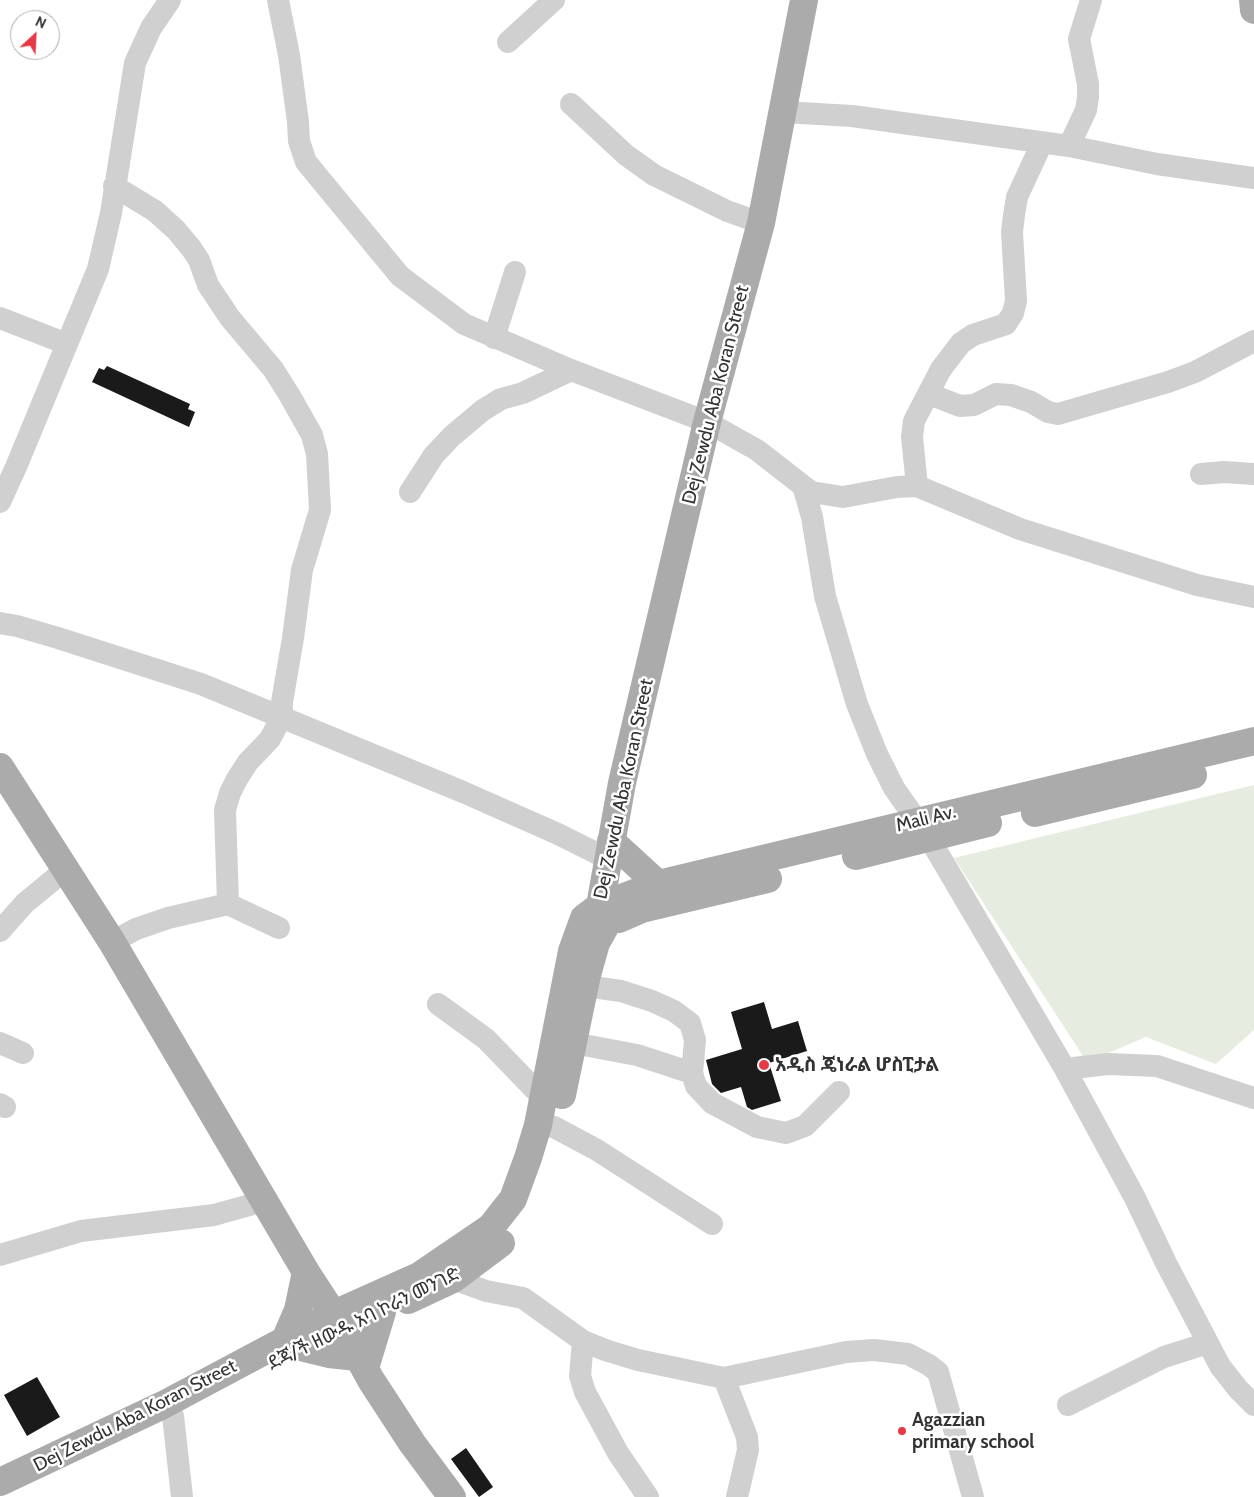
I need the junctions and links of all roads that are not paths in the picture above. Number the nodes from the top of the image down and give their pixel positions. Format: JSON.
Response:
{"nodes":[{"id":1,"x":170,"y":0,"type":"edge"},
{"id":2,"x":278,"y":0,"type":"edge"},
{"id":3,"x":554,"y":0,"type":"edge"},
{"id":4,"x":804,"y":0,"type":"edge"},
{"id":5,"x":1091,"y":0,"type":"edge"},
{"id":6,"x":1253,"y":0,"type":"edge"},
{"id":7,"x":1254,"y":10,"type":"edge"},
{"id":8,"x":508,"y":42,"type":"dead end"},
{"id":9,"x":571,"y":104,"type":"dead end"},
{"id":10,"x":784,"y":112,"type":"junction"},
{"id":11,"x":1042,"y":143,"type":"junction"},
{"id":12,"x":1069,"y":146,"type":"junction"},
{"id":13,"x":1254,"y":178,"type":"edge"},
{"id":14,"x":114,"y":186,"type":"junction"},
{"id":15,"x":761,"y":223,"type":"junction"},
{"id":16,"x":515,"y":272,"type":"dead end"},
{"id":17,"x":0,"y":318,"type":"edge"},
{"id":18,"x":494,"y":338,"type":"junction"},
{"id":19,"x":1254,"y":341,"type":"edge"},
{"id":20,"x":67,"y":344,"type":"junction"},
{"id":21,"x":571,"y":370,"type":"junction"},
{"id":22,"x":929,"y":394,"type":"junction"},
{"id":23,"x":707,"y":422,"type":"junction"},
{"id":24,"x":8,"y":462,"type":"edge"},
{"id":25,"x":1201,"y":474,"type":"dead end"},
{"id":26,"x":1254,"y":474,"type":"edge"},
{"id":27,"x":918,"y":486,"type":"junction"},
{"id":28,"x":815,"y":491,"type":"junction"},
{"id":29,"x":410,"y":492,"type":"dead end"},
{"id":30,"x":0,"y":502,"type":"edge"},
{"id":31,"x":1254,"y":598,"type":"edge"},
{"id":32,"x":0,"y":623,"type":"edge"},
{"id":33,"x":282,"y":716,"type":"junction"},
{"id":34,"x":1254,"y":741,"type":"edge"},
{"id":35,"x":1254,"y":759,"type":"edge"},
{"id":36,"x":0,"y":767,"type":"edge"},
{"id":37,"x":922,"y":829,"type":"junction"},
{"id":38,"x":609,"y":850,"type":"junction"},
{"id":39,"x":65,"y":870,"type":"junction"},
{"id":40,"x":658,"y":884,"type":"junction"},
{"id":41,"x":228,"y":904,"type":"junction"},
{"id":42,"x":603,"y":916,"type":"junction"},
{"id":43,"x":279,"y":928,"type":"dead end"},
{"id":44,"x":0,"y":931,"type":"edge"},
{"id":45,"x":112,"y":942,"type":"junction"},
{"id":46,"x":585,"y":986,"type":"junction"},
{"id":47,"x":438,"y":1004,"type":"dead end"},
{"id":48,"x":0,"y":1042,"type":"edge"},
{"id":49,"x":573,"y":1043,"type":"junction"},
{"id":50,"x":22,"y":1053,"type":"dead end"},
{"id":51,"x":1065,"y":1069,"type":"junction"},
{"id":52,"x":692,"y":1073,"type":"junction"},
{"id":53,"x":839,"y":1092,"type":"dead end"},
{"id":54,"x":543,"y":1098,"type":"junction"},
{"id":55,"x":1254,"y":1098,"type":"edge"},
{"id":56,"x":546,"y":1126,"type":"junction"},
{"id":57,"x":264,"y":1200,"type":"junction"},
{"id":58,"x":712,"y":1224,"type":"dead end"},
{"id":59,"x":0,"y":1254,"type":"edge"},
{"id":60,"x":305,"y":1270,"type":"junction"},
{"id":61,"x":453,"y":1279,"type":"junction"},
{"id":62,"x":374,"y":1306,"type":"junction"},
{"id":63,"x":339,"y":1321,"type":"junction"},
{"id":64,"x":583,"y":1341,"type":"junction"},
{"id":65,"x":295,"y":1343,"type":"junction"},
{"id":66,"x":1208,"y":1343,"type":"junction"},
{"id":67,"x":361,"y":1363,"type":"junction"},
{"id":68,"x":724,"y":1378,"type":"junction"},
{"id":69,"x":1068,"y":1405,"type":"dead end"},
{"id":70,"x":1254,"y":1405,"type":"edge"},
{"id":71,"x":173,"y":1416,"type":"junction"},
{"id":72,"x":0,"y":1482,"type":"edge"},
{"id":73,"x":1,"y":1497,"type":"edge"},
{"id":74,"x":182,"y":1497,"type":"edge"},
{"id":75,"x":452,"y":1497,"type":"edge"},
{"id":76,"x":648,"y":1497,"type":"edge"},
{"id":77,"x":737,"y":1497,"type":"edge"},
{"id":78,"x":973,"y":1497,"type":"edge"}],
"edges":[{"from":1,"to":14,"type":"street"},
{"from":2,"to":18,"type":"street"},
{"from":3,"to":8,"type":"street"},
{"from":4,"to":10,"type":"main road","name":"Dej Zewdu Aba Koran Street"},
{"from":5,"to":12,"type":"street"},
{"from":6,"to":7,"type":"main road"},
{"from":9,"to":15,"type":"street"},
{"from":10,"to":11,"type":"street"},
{"from":10,"to":15,"type":"main road","name":"Dej Zewdu Aba Koran Street"},
{"from":11,"to":12,"type":"street"},
{"from":11,"to":22,"type":"street"},
{"from":12,"to":13,"type":"street"},
{"from":14,"to":20,"type":"street"},
{"from":14,"to":33,"type":"street"},
{"from":15,"to":23,"type":"main road","name":"Dej Zewdu Aba Koran Street"},
{"from":16,"to":18,"type":"street"},
{"from":17,"to":20,"type":"street"},
{"from":18,"to":21,"type":"street"},
{"from":19,"to":22,"type":"street"},
{"from":20,"to":24,"type":"street"},
{"from":21,"to":23,"type":"street"},
{"from":21,"to":29,"type":"street"},
{"from":22,"to":27,"type":"street"},
{"from":23,"to":28,"type":"street"},
{"from":23,"to":38,"type":"main road","name":"Dej Zewdu Aba Koran Street"},
{"from":24,"to":30,"type":"street"},
{"from":25,"to":26,"type":"street"},
{"from":27,"to":28,"type":"street"},
{"from":27,"to":31,"type":"street"},
{"from":28,"to":37,"type":"street"},
{"from":32,"to":33,"type":"street"},
{"from":33,"to":38,"type":"street"},
{"from":33,"to":41,"type":"street"},
{"from":34,"to":37,"type":"main road","name":"Mali Av."},
{"from":35,"to":37,"type":"main road","name":"Mali Av."},
{"from":36,"to":39,"type":"main road"},
{"from":37,"to":40,"type":"main road","name":"Mali Av."},
{"from":37,"to":42,"type":"main road","name":"Mali Av."},
{"from":37,"to":51,"type":"street"},
{"from":38,"to":40,"type":"main road"},
{"from":38,"to":42,"type":"main road","name":"Dej Zewdu Aba Koran Street"},
{"from":39,"to":44,"type":"street"},
{"from":39,"to":45,"type":"main road"},
{"from":40,"to":42,"type":"main road","name":"Mali Av."},
{"from":41,"to":43,"type":"street"},
{"from":41,"to":45,"type":"street"},
{"from":42,"to":46,"type":"main road","name":"ደጃ/ች ዘውዱ አባ ኮራን መንገድ"},
{"from":42,"to":54,"type":"main road","name":"Dej Zewdu Aba Koran Street"},
{"from":45,"to":57,"type":"main road"},
{"from":46,"to":49,"type":"main road","name":"ደጃ/ች ዘውዱ አባ ኮራን መንገድ"},
{"from":46,"to":52,"type":"street"},
{"from":47,"to":54,"type":"street"},
{"from":48,"to":50,"type":"street"},
{"from":49,"to":52,"type":"street"},
{"from":49,"to":56,"type":"main road","name":"ደጃ/ች ዘውዱ አባ ኮራን መንገድ"},
{"from":51,"to":55,"type":"street"},
{"from":51,"to":66,"type":"street"},
{"from":52,"to":53,"type":"street"},
{"from":54,"to":56,"type":"main road","name":"Dej Zewdu Aba Koran Street"},
{"from":56,"to":58,"type":"street"},
{"from":56,"to":61,"type":"main road","name":"ደጃ/ች ዘውዱ አባ ኮራን መንገድ"},
{"from":56,"to":62,"type":"main road","name":"Dej Zewdu Aba Koran Street"},
{"from":57,"to":59,"type":"street"},
{"from":57,"to":60,"type":"main road"},
{"from":60,"to":62,"type":"main road"},
{"from":60,"to":63,"type":"main road"},
{"from":60,"to":65,"type":"main road"},
{"from":61,"to":62,"type":"main road","name":"ደጃ/ች ዘውዱ አባ ኮራን መንገድ"},
{"from":61,"to":64,"type":"street"},
{"from":62,"to":63,"type":"main road","name":"Dej Zewdu Aba Koran Street"},
{"from":62,"to":67,"type":"main road"},
{"from":63,"to":65,"type":"main road","name":"Dej Zewdu Aba Koran Street"},
{"from":63,"to":67,"type":"main road"},
{"from":64,"to":68,"type":"street"},
{"from":64,"to":76,"type":"street"},
{"from":65,"to":67,"type":"main road"},
{"from":65,"to":71,"type":"main road","name":"ደጃ/ች ዘውዱ አባ ኮራን መንገድ"},
{"from":65,"to":72,"type":"main road","name":"Dej Zewdu Aba Koran Street"},
{"from":66,"to":69,"type":"street"},
{"from":66,"to":70,"type":"street"},
{"from":67,"to":75,"type":"main road"},
{"from":68,"to":77,"type":"street"},
{"from":68,"to":78,"type":"street"},
{"from":71,"to":73,"type":"main road","name":"ደጃ/ች ዘውዱ አባ ኮራን መንገድ"},
{"from":71,"to":74,"type":"street"}]}
